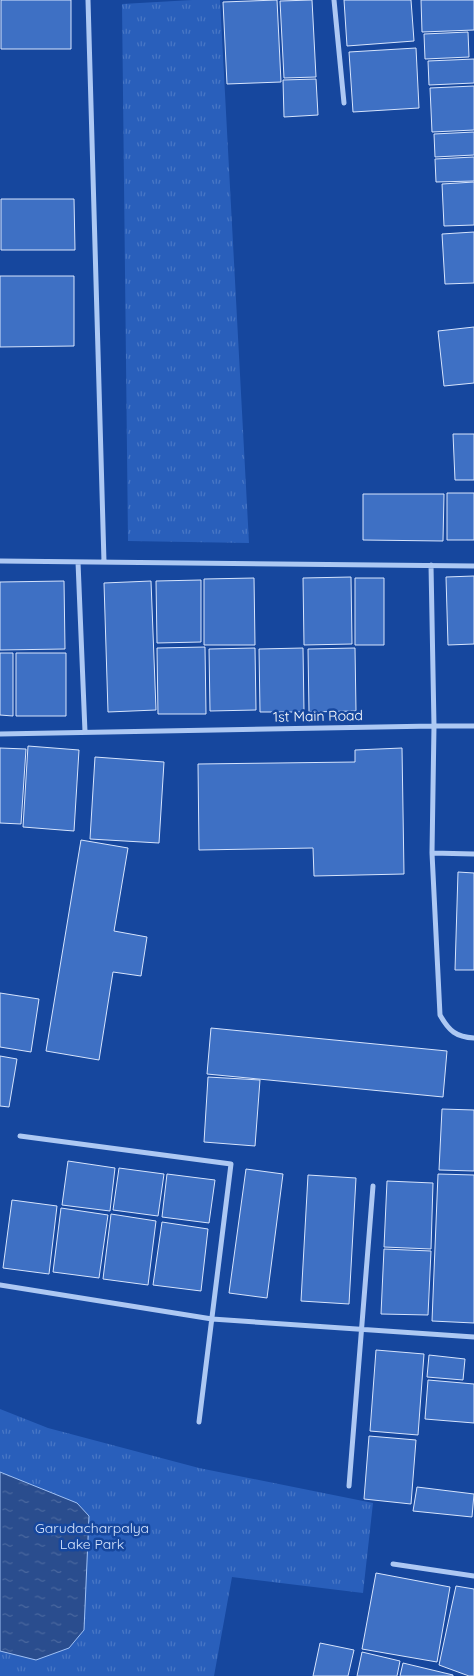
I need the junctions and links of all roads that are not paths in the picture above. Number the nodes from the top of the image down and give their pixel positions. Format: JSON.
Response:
{"nodes":[{"id":1,"x":88,"y":0,"type":"edge"},
{"id":2,"x":334,"y":0,"type":"edge"},
{"id":3,"x":344,"y":103,"type":"dead end"},
{"id":4,"x":0,"y":561,"type":"edge"},
{"id":5,"x":78,"y":562,"type":"junction"},
{"id":6,"x":104,"y":562,"type":"junction"},
{"id":7,"x":431,"y":566,"type":"junction"},
{"id":8,"x":474,"y":566,"type":"edge"},
{"id":9,"x":434,"y":726,"type":"junction"},
{"id":10,"x":474,"y":726,"type":"edge"},
{"id":11,"x":85,"y":732,"type":"junction"},
{"id":12,"x":0,"y":734,"type":"edge"},
{"id":13,"x":432,"y":853,"type":"junction"},
{"id":14,"x":474,"y":854,"type":"edge"},
{"id":15,"x":474,"y":1038,"type":"edge"},
{"id":16,"x":20,"y":1136,"type":"dead end"},
{"id":17,"x":373,"y":1186,"type":"dead end"},
{"id":18,"x":0,"y":1285,"type":"edge"},
{"id":19,"x":212,"y":1319,"type":"junction"},
{"id":20,"x":361,"y":1330,"type":"junction"},
{"id":21,"x":474,"y":1337,"type":"edge"},
{"id":22,"x":199,"y":1422,"type":"dead end"},
{"id":23,"x":350,"y":1486,"type":"dead end"},
{"id":24,"x":393,"y":1564,"type":"dead end"},
{"id":25,"x":474,"y":1576,"type":"edge"}],
"edges":[{"from":1,"to":6,"type":"street"},
{"from":2,"to":3,"type":"street"},
{"from":4,"to":5,"type":"street"},
{"from":5,"to":6,"type":"street"},
{"from":5,"to":11,"type":"street"},
{"from":6,"to":7,"type":"street"},
{"from":7,"to":8,"type":"street"},
{"from":7,"to":9,"type":"street"},
{"from":9,"to":10,"type":"street","name":"1st Main Road"},
{"from":9,"to":11,"type":"street","name":"1st Main Road"},
{"from":9,"to":13,"type":"street"},
{"from":11,"to":12,"type":"street","name":"1st Main Road"},
{"from":13,"to":14,"type":"street"},
{"from":13,"to":15,"type":"street"},
{"from":16,"to":19,"type":"street"},
{"from":17,"to":20,"type":"street"},
{"from":18,"to":19,"type":"street"},
{"from":19,"to":20,"type":"street"},
{"from":19,"to":22,"type":"street"},
{"from":20,"to":21,"type":"street"},
{"from":20,"to":23,"type":"street"},
{"from":24,"to":25,"type":"street"}]}
